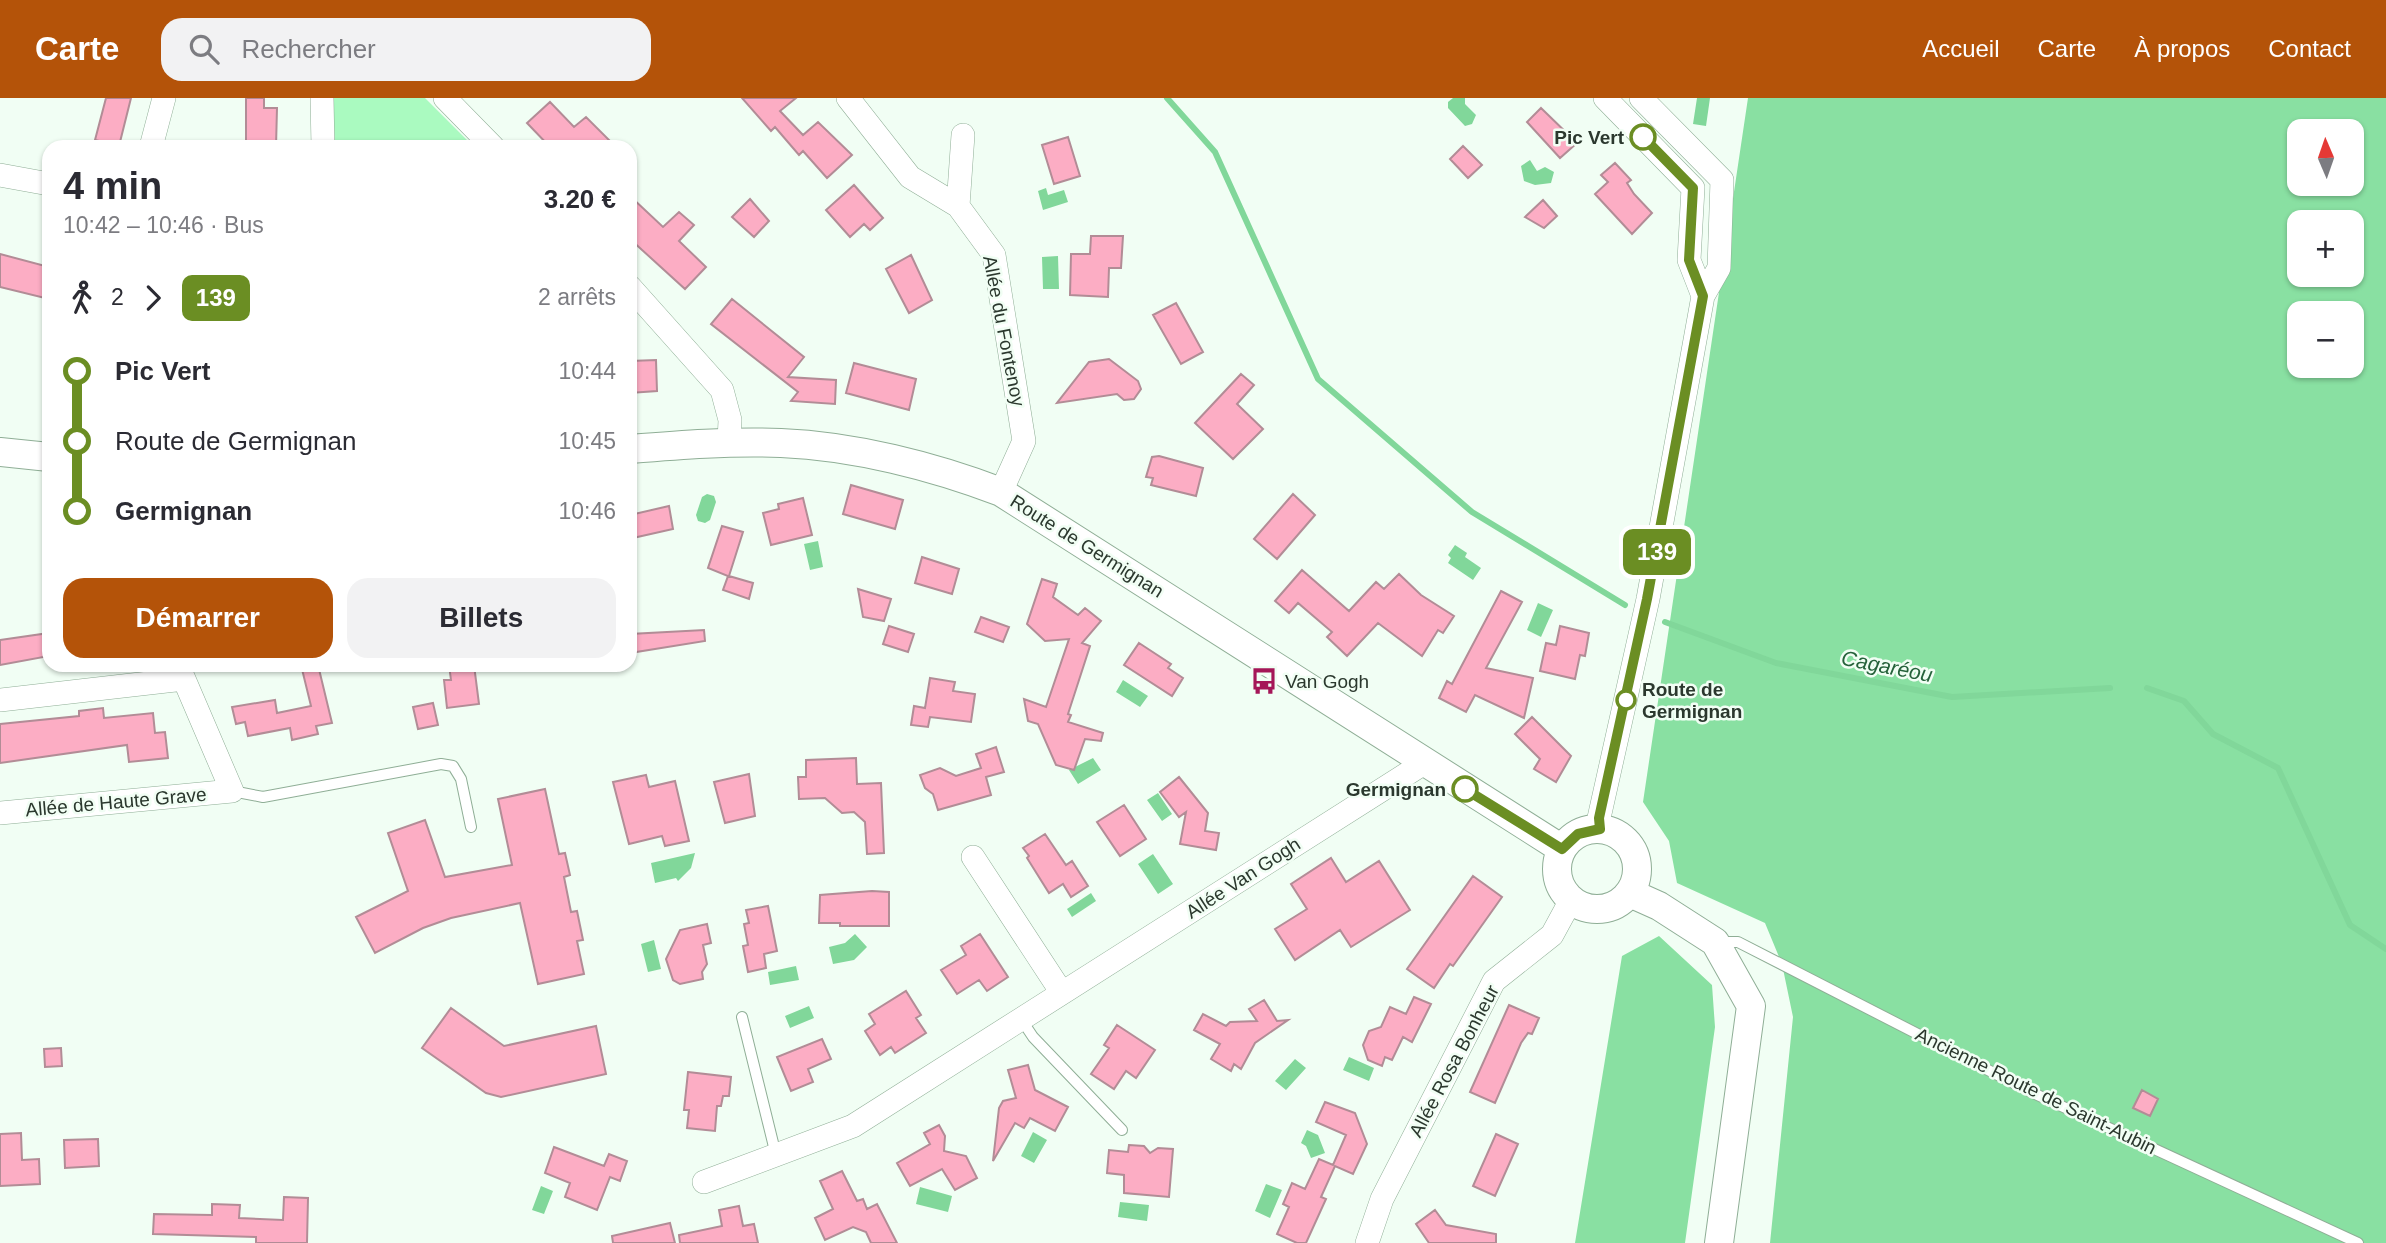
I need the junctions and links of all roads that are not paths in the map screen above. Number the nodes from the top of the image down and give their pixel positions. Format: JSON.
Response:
{"nodes":[{"id":1,"x":164,"y":98,"type":"edge"},
{"id":2,"x":323,"y":98,"type":"edge"},
{"id":3,"x":445,"y":98,"type":"edge"},
{"id":4,"x":848,"y":98,"type":"edge"},
{"id":5,"x":1605,"y":98,"type":"edge"},
{"id":6,"x":1641,"y":98,"type":"edge"},
{"id":7,"x":963,"y":135,"type":"dead end"},
{"id":8,"x":154,"y":140,"type":"edge"},
{"id":9,"x":323,"y":140,"type":"edge"},
{"id":10,"x":487,"y":140,"type":"edge"},
{"id":11,"x":0,"y":175,"type":"edge"},
{"id":12,"x":42,"y":183,"type":"edge"},
{"id":13,"x":958,"y":206,"type":"junction"},
{"id":14,"x":637,"y":295,"type":"edge"},
{"id":15,"x":1703,"y":296,"type":"junction"},
{"id":16,"x":729,"y":442,"type":"junction"},
{"id":17,"x":637,"y":449,"type":"edge"},
{"id":18,"x":0,"y":452,"type":"edge"},
{"id":19,"x":42,"y":456,"type":"edge"},
{"id":20,"x":1001,"y":492,"type":"junction"},
{"id":21,"x":181,"y":672,"type":"edge"},
{"id":22,"x":0,"y":700,"type":"edge"},
{"id":23,"x":1424,"y":762,"type":"junction"},
{"id":24,"x":232,"y":791,"type":"junction"},
{"id":25,"x":0,"y":813,"type":"edge"},
{"id":26,"x":471,"y":827,"type":"dead end"},
{"id":27,"x":1600,"y":829,"type":"junction"},
{"id":28,"x":1562,"y":849,"type":"junction"},
{"id":29,"x":973,"y":857,"type":"dead end"},
{"id":30,"x":1630,"y":893,"type":"junction"},
{"id":31,"x":1571,"y":900,"type":"junction"},
{"id":32,"x":1715,"y":942,"type":"junction"},
{"id":33,"x":1062,"y":993,"type":"junction"},
{"id":34,"x":742,"y":1017,"type":"dead end"},
{"id":35,"x":1021,"y":1019,"type":"junction"},
{"id":36,"x":1122,"y":1130,"type":"dead end"},
{"id":37,"x":776,"y":1155,"type":"junction"},
{"id":38,"x":704,"y":1182,"type":"dead end"},
{"id":39,"x":1367,"y":1243,"type":"edge"},
{"id":40,"x":1719,"y":1243,"type":"edge"},
{"id":41,"x":2358,"y":1243,"type":"edge"}],
"edges":[{"from":1,"to":8,"type":"street"},
{"from":2,"to":9,"type":"street"},
{"from":3,"to":10,"type":"street"},
{"from":4,"to":13,"type":"street","name":"Allée du Fontenoy"},
{"from":5,"to":15,"type":"street"},
{"from":6,"to":15,"type":"street"},
{"from":7,"to":13,"type":"street"},
{"from":11,"to":12,"type":"street"},
{"from":13,"to":20,"type":"street","name":"Allée du Fontenoy"},
{"from":14,"to":16,"type":"street"},
{"from":15,"to":27,"type":"street"},
{"from":16,"to":17,"type":"street","name":"Route de Germignan"},
{"from":16,"to":20,"type":"street","name":"Route de Germignan"},
{"from":18,"to":19,"type":"street"},
{"from":20,"to":23,"type":"street","name":"Route de Germignan"},
{"from":21,"to":22,"type":"street"},
{"from":21,"to":24,"type":"street"},
{"from":23,"to":28,"type":"street","name":"Route de Germignan"},
{"from":23,"to":33,"type":"street","name":"Allée Van Gogh"},
{"from":24,"to":25,"type":"street","name":"Allée de Haute Grave"},
{"from":24,"to":26,"type":"lane"},
{"from":27,"to":28,"type":"street"},
{"from":27,"to":30,"type":"street"},
{"from":28,"to":31,"type":"street"},
{"from":29,"to":33,"type":"street"},
{"from":30,"to":31,"type":"street"},
{"from":30,"to":32,"type":"street"},
{"from":31,"to":39,"type":"street","name":"Allée Rosa Bonheur"},
{"from":32,"to":40,"type":"street"},
{"from":32,"to":41,"type":"lane","name":"Ancienne Route de Saint-Aubin"},
{"from":33,"to":35,"type":"street","name":"Allée Van Gogh"},
{"from":34,"to":37,"type":"lane"},
{"from":35,"to":36,"type":"lane"},
{"from":35,"to":37,"type":"street","name":"Allée Van Gogh"},
{"from":37,"to":38,"type":"street","name":"Allée Van Gogh"}]}
